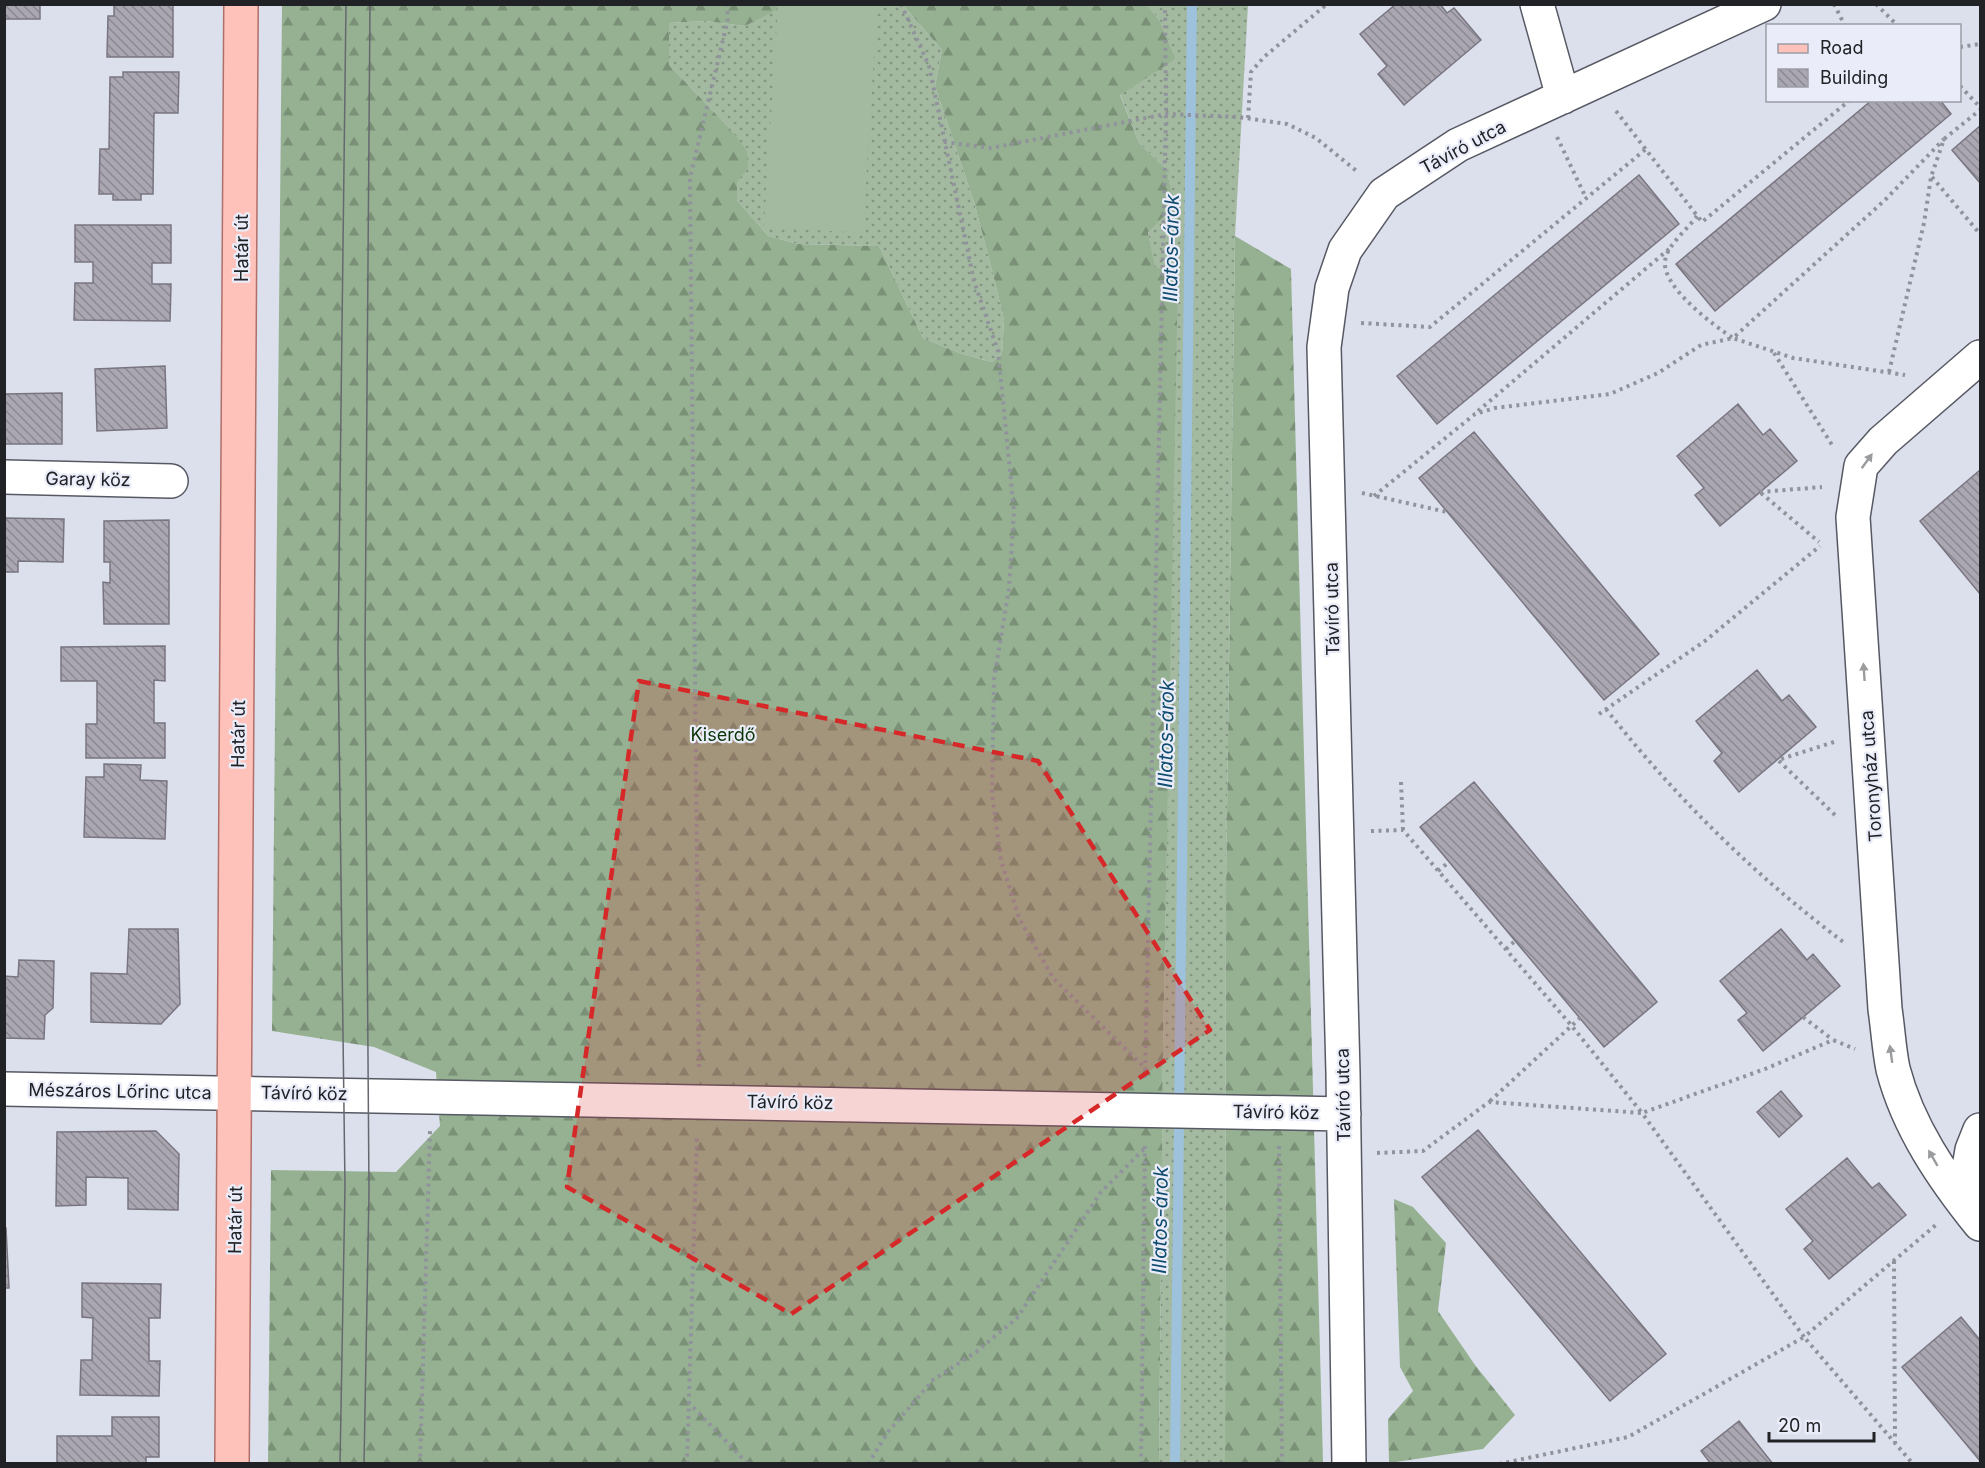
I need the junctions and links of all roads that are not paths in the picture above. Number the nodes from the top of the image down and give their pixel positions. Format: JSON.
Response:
{"nodes":[{"id":1,"x":241,"y":4,"type":"edge"},
{"id":2,"x":1537,"y":4,"type":"edge"},
{"id":3,"x":1764,"y":4,"type":"edge"},
{"id":4,"x":1553,"y":101,"type":"junction"},
{"id":5,"x":1980,"y":357,"type":"edge"},
{"id":6,"x":4,"y":477,"type":"edge"},
{"id":7,"x":171,"y":481,"type":"dead end"},
{"id":8,"x":4,"y":1089,"type":"edge"},
{"id":9,"x":236,"y":1091,"type":"junction"},
{"id":10,"x":1344,"y":1114,"type":"junction"},
{"id":11,"x":1980,"y":1130,"type":"edge"},
{"id":12,"x":1972,"y":1213,"type":"edge"},
{"id":13,"x":232,"y":1464,"type":"edge"},
{"id":14,"x":1349,"y":1464,"type":"edge"}],
"edges":[{"from":1,"to":9,"type":"main road","name":"Határ út"},
{"from":2,"to":4,"type":"street"},
{"from":3,"to":4,"type":"street","name":"Távíró utca"},
{"from":4,"to":10,"type":"street","name":"Távíró utca"},
{"from":12,"to":5,"type":"street","name":"Toronyház utca","one_way":true},
{"from":6,"to":7,"type":"street","name":"Garay köz"},
{"from":8,"to":9,"type":"street","name":"Mészáros Lőrinc utca"},
{"from":9,"to":10,"type":"street","name":"Távíró köz"},
{"from":9,"to":13,"type":"main road","name":"Határ út"},
{"from":10,"to":14,"type":"street","name":"Távíró utca"},
{"from":11,"to":12,"type":"street"}]}
